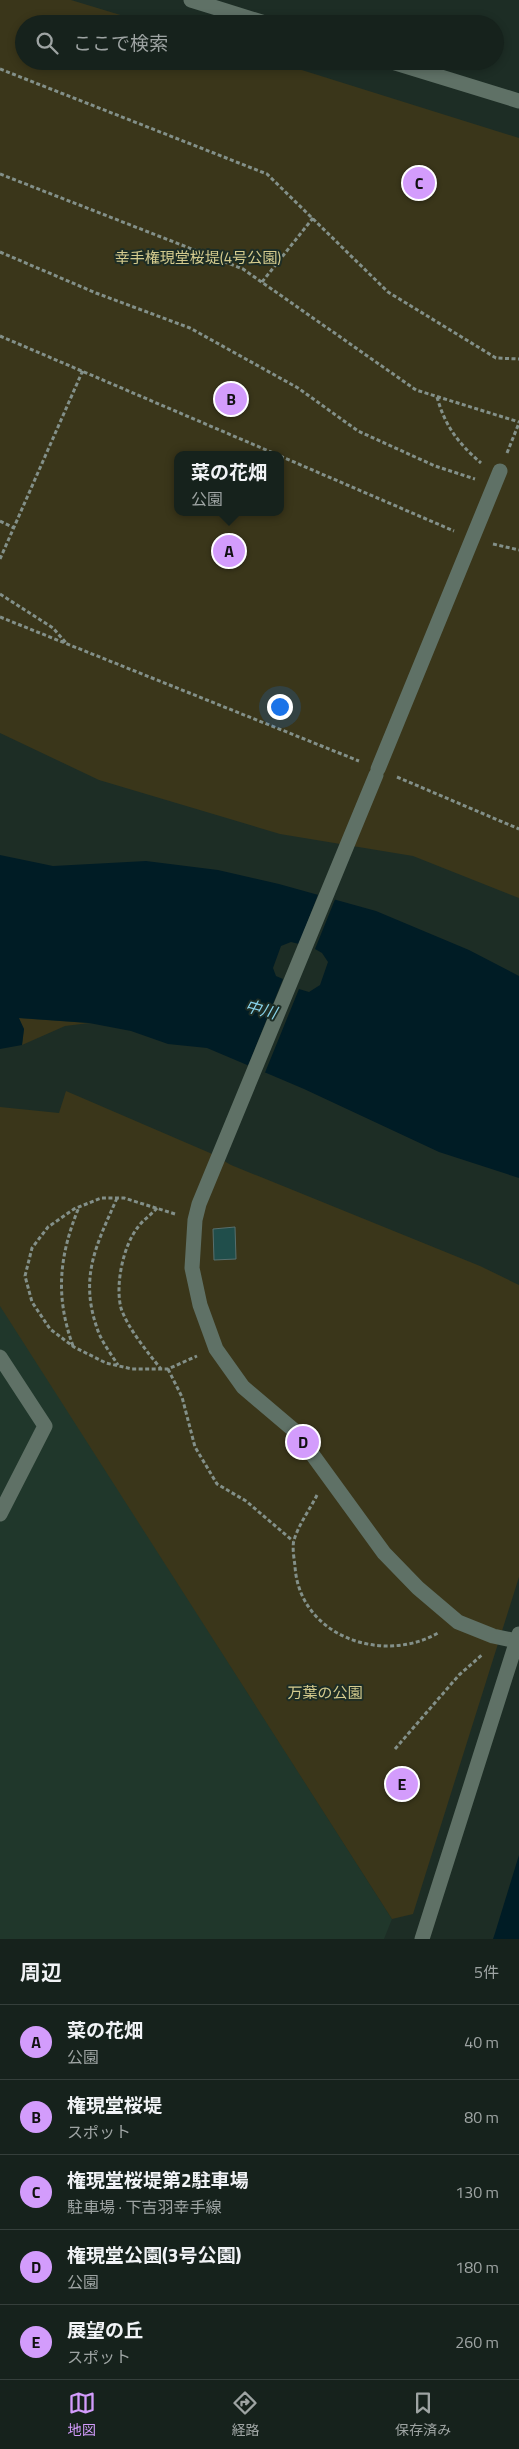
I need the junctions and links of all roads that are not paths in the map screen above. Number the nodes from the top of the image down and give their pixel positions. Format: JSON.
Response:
{"nodes":[{"id":1,"x":191,"y":0,"type":"edge"},
{"id":2,"x":239,"y":15,"type":"edge"},
{"id":3,"x":418,"y":70,"type":"edge"},
{"id":4,"x":519,"y":102,"type":"edge"},
{"id":5,"x":497,"y":478,"type":"road end"},
{"id":6,"x":0,"y":1357,"type":"edge"},
{"id":7,"x":0,"y":1514,"type":"edge"},
{"id":8,"x":518,"y":1637,"type":"edge"},
{"id":9,"x":422,"y":1939,"type":"edge"}],
"edges":[{"from":1,"to":2,"type":"street"},
{"from":3,"to":4,"type":"street"},
{"from":5,"to":8,"type":"street"},
{"from":6,"to":7,"type":"street"},
{"from":8,"to":9,"type":"street"}]}
